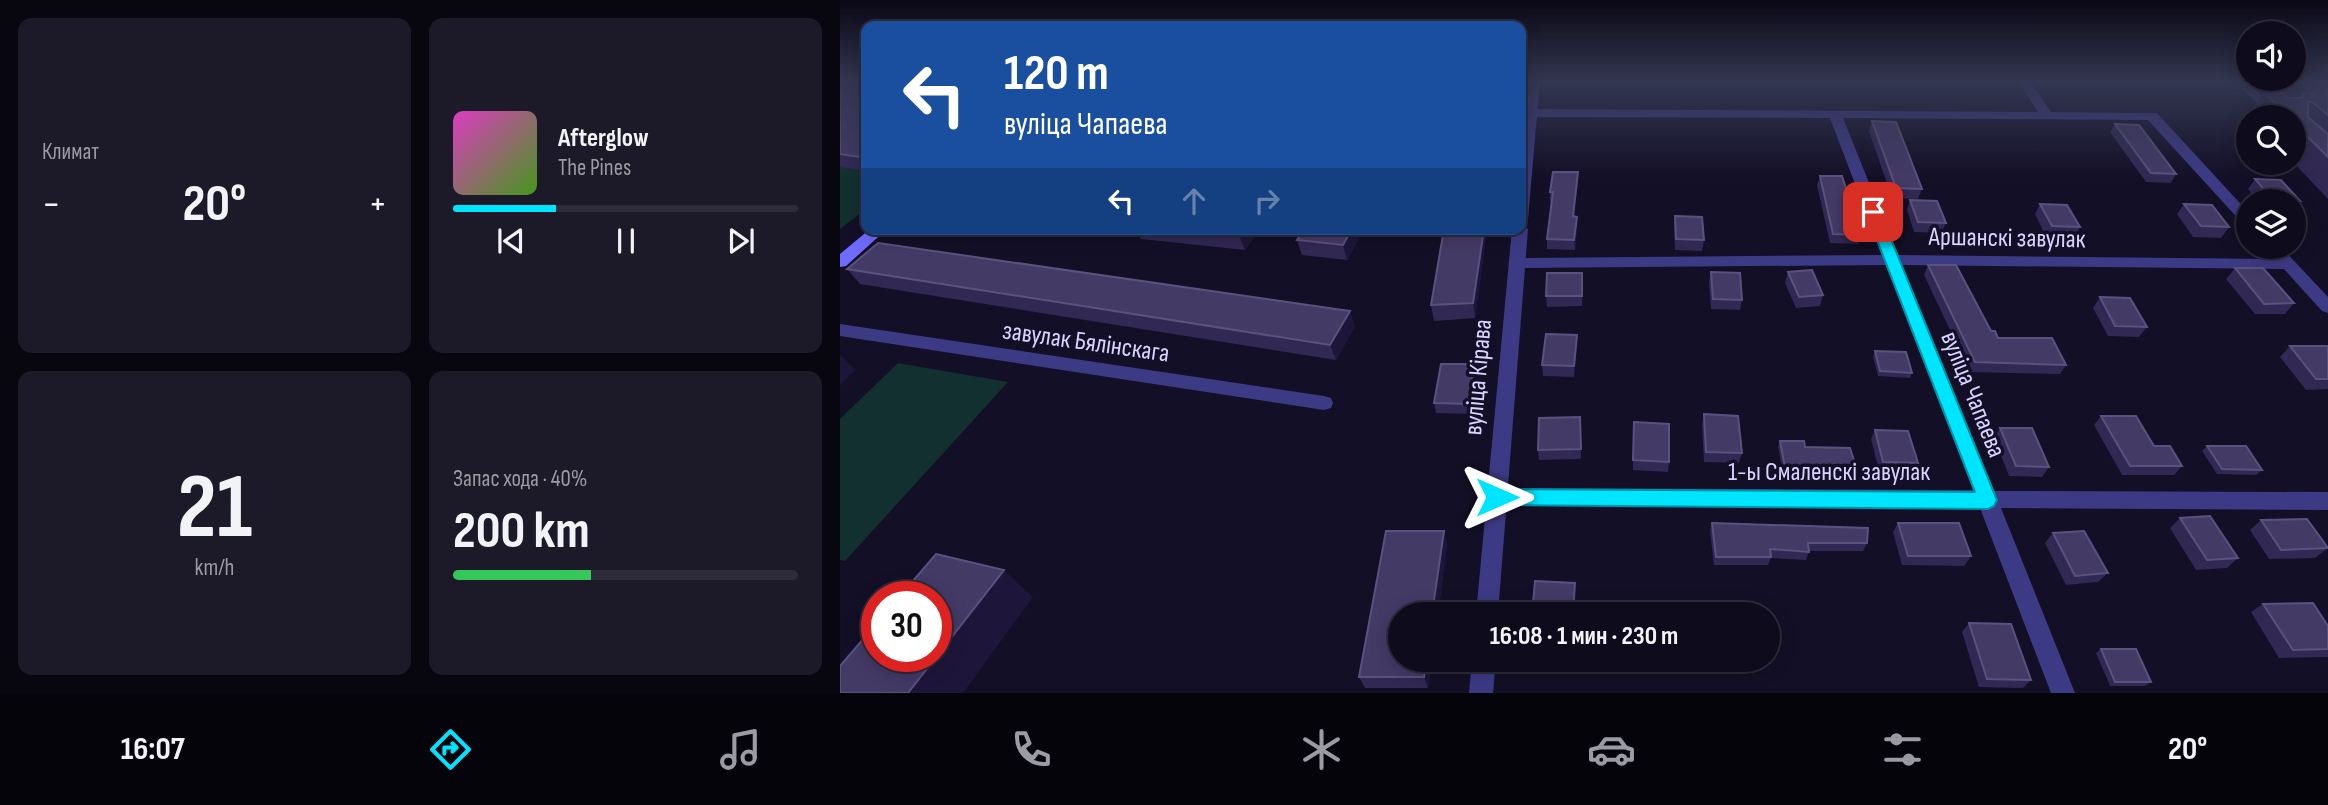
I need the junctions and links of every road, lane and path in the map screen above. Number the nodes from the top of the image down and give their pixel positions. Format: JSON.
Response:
{"nodes":[{"id":1,"x":1528,"y":113,"type":"edge"},
{"id":2,"x":1733,"y":113,"type":"edge"},
{"id":3,"x":2046,"y":114,"type":"joint"},
{"id":4,"x":1835,"y":115,"type":"junction"},
{"id":5,"x":1526,"y":141,"type":"edge"},
{"id":6,"x":2236,"y":208,"type":"edge"},
{"id":7,"x":873,"y":235,"type":"edge"},
{"id":8,"x":1519,"y":235,"type":"edge"},
{"id":9,"x":2283,"y":259,"type":"edge"},
{"id":10,"x":1892,"y":260,"type":"junction"},
{"id":11,"x":840,"y":262,"type":"edge"},
{"id":12,"x":1516,"y":263,"type":"junction"},
{"id":13,"x":2288,"y":264,"type":"junction"},
{"id":14,"x":2328,"y":307,"type":"edge"},
{"id":15,"x":840,"y":330,"type":"edge"},
{"id":16,"x":1324,"y":403,"type":"dead end"},
{"id":17,"x":1497,"y":497,"type":"junction"},
{"id":18,"x":1988,"y":500,"type":"junction"},
{"id":19,"x":2328,"y":501,"type":"edge"},
{"id":20,"x":1489,"y":602,"type":"edge"},
{"id":21,"x":1483,"y":672,"type":"edge"},
{"id":22,"x":1481,"y":693,"type":"edge"},
{"id":23,"x":2063,"y":693,"type":"edge"}],
"edges":[{"from":1,"to":5,"type":"street"},
{"from":2,"to":4,"type":"street"},
{"from":3,"to":4,"type":"street"},
{"from":3,"to":6,"type":"street"},
{"from":4,"to":10,"type":"street","name":"вуліца Чапаева"},
{"from":7,"to":11,"type":"main road"},
{"from":8,"to":12,"type":"street","name":"вуліца Кірава"},
{"from":9,"to":13,"type":"street"},
{"from":10,"to":12,"type":"street","name":"Аршанскі завулак"},
{"from":10,"to":13,"type":"street","name":"Аршанскі завулак"},
{"from":10,"to":18,"type":"street","name":"вуліца Чапаева"},
{"from":12,"to":17,"type":"street","name":"вуліца Кірава"},
{"from":13,"to":14,"type":"street"},
{"from":15,"to":16,"type":"street","name":"завулак Бялінскага"},
{"from":17,"to":18,"type":"street","name":"1-ы Смаленскі завулак"},
{"from":17,"to":20,"type":"street","name":"вуліца Кірава"},
{"from":18,"to":19,"type":"street","name":"1-ы Смаленскі завулак"},
{"from":18,"to":23,"type":"street","name":"вуліца Чапаева"},
{"from":21,"to":22,"type":"street"}]}
